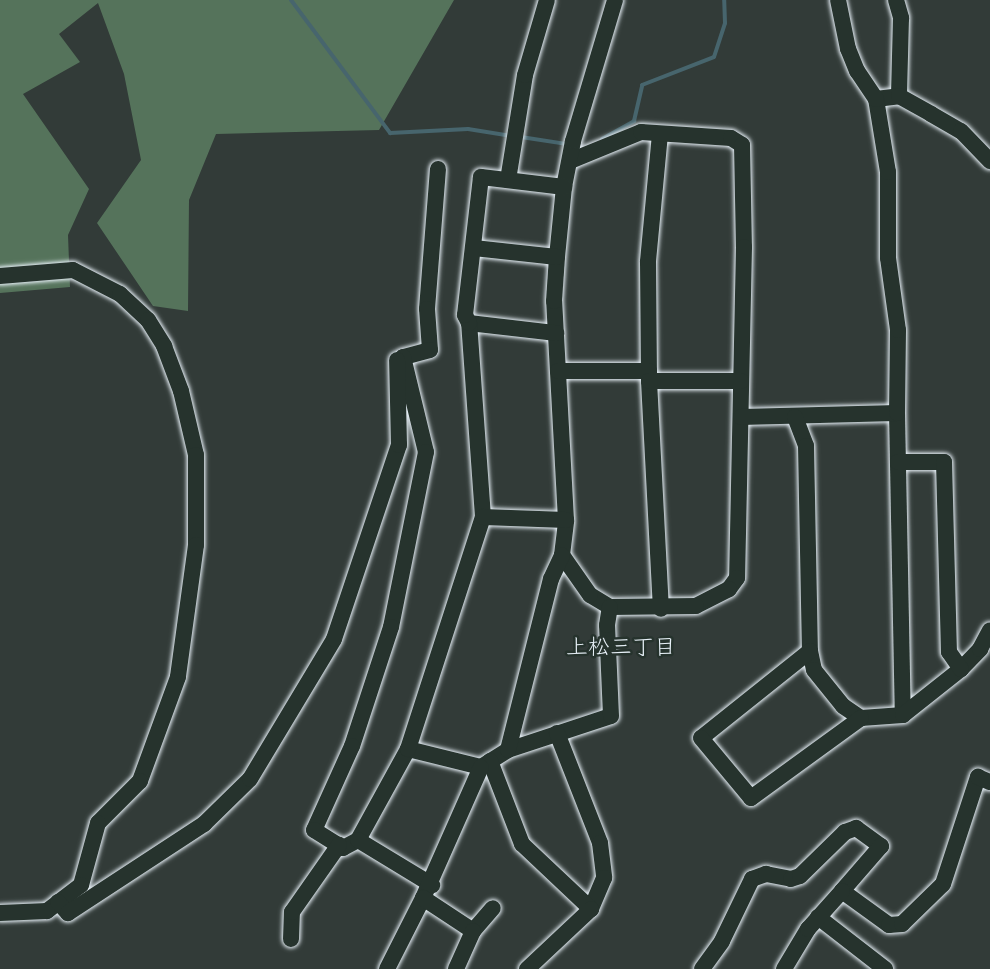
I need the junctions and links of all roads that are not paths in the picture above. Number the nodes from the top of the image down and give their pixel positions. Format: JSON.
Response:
{"nodes":[{"id":1,"x":547,"y":0,"type":"edge"},
{"id":2,"x":615,"y":0,"type":"edge"},
{"id":3,"x":838,"y":0,"type":"edge"},
{"id":4,"x":896,"y":0,"type":"edge"},
{"id":5,"x":898,"y":96,"type":"junction"},
{"id":6,"x":876,"y":99,"type":"junction"},
{"id":7,"x":660,"y":134,"type":"junction"},
{"id":8,"x":570,"y":161,"type":"junction"},
{"id":9,"x":990,"y":161,"type":"edge"},
{"id":10,"x":438,"y":169,"type":"dead end"},
{"id":11,"x":508,"y":180,"type":"junction"},
{"id":12,"x":564,"y":187,"type":"junction"},
{"id":13,"x":474,"y":248,"type":"junction"},
{"id":14,"x":557,"y":257,"type":"junction"},
{"id":15,"x":0,"y":276,"type":"edge"},
{"id":16,"x":469,"y":323,"type":"junction"},
{"id":17,"x":556,"y":333,"type":"junction"},
{"id":18,"x":403,"y":357,"type":"junction"},
{"id":19,"x":558,"y":371,"type":"junction"},
{"id":20,"x":649,"y":376,"type":"junction"},
{"id":21,"x":741,"y":381,"type":"junction"},
{"id":22,"x":897,"y":413,"type":"junction"},
{"id":23,"x":741,"y":417,"type":"junction"},
{"id":24,"x":795,"y":417,"type":"junction"},
{"id":25,"x":898,"y":462,"type":"junction"},
{"id":26,"x":483,"y":517,"type":"junction"},
{"id":27,"x":566,"y":520,"type":"junction"},
{"id":28,"x":562,"y":555,"type":"junction"},
{"id":29,"x":610,"y":607,"type":"junction"},
{"id":30,"x":661,"y":609,"type":"junction"},
{"id":31,"x":990,"y":630,"type":"edge"},
{"id":32,"x":810,"y":651,"type":"junction"},
{"id":33,"x":961,"y":669,"type":"junction"},
{"id":34,"x":903,"y":715,"type":"junction"},
{"id":35,"x":861,"y":718,"type":"junction"},
{"id":36,"x":557,"y":733,"type":"junction"},
{"id":37,"x":408,"y":749,"type":"junction"},
{"id":38,"x":508,"y":750,"type":"junction"},
{"id":39,"x":485,"y":764,"type":"junction"},
{"id":40,"x":990,"y":782,"type":"edge"},
{"id":41,"x":358,"y":840,"type":"junction"},
{"id":42,"x":339,"y":845,"type":"junction"},
{"id":43,"x":842,"y":891,"type":"junction"},
{"id":44,"x":428,"y":892,"type":"junction"},
{"id":45,"x":58,"y":902,"type":"junction"},
{"id":46,"x":493,"y":908,"type":"dead end"},
{"id":47,"x":591,"y":909,"type":"junction"},
{"id":48,"x":0,"y":913,"type":"edge"},
{"id":49,"x":818,"y":917,"type":"junction"},
{"id":50,"x":473,"y":931,"type":"junction"},
{"id":51,"x":291,"y":939,"type":"dead end"},
{"id":52,"x":387,"y":969,"type":"edge"},
{"id":53,"x":456,"y":969,"type":"edge"},
{"id":54,"x":527,"y":969,"type":"edge"},
{"id":55,"x":702,"y":969,"type":"edge"},
{"id":56,"x":784,"y":969,"type":"edge"},
{"id":57,"x":885,"y":969,"type":"edge"}],
"edges":[{"from":1,"to":11,"type":"street"},
{"from":2,"to":8,"type":"street"},
{"from":3,"to":6,"type":"street"},
{"from":4,"to":5,"type":"street"},
{"from":5,"to":6,"type":"street"},
{"from":5,"to":9,"type":"street"},
{"from":6,"to":22,"type":"street"},
{"from":7,"to":8,"type":"street"},
{"from":7,"to":20,"type":"street"},
{"from":7,"to":21,"type":"street"},
{"from":8,"to":12,"type":"street"},
{"from":10,"to":18,"type":"street"},
{"from":11,"to":12,"type":"street"},
{"from":11,"to":13,"type":"street"},
{"from":12,"to":14,"type":"street"},
{"from":13,"to":14,"type":"street"},
{"from":13,"to":16,"type":"street"},
{"from":14,"to":17,"type":"street"},
{"from":15,"to":45,"type":"street"},
{"from":16,"to":17,"type":"street"},
{"from":16,"to":26,"type":"street"},
{"from":17,"to":19,"type":"street"},
{"from":18,"to":42,"type":"street"},
{"from":18,"to":45,"type":"street"},
{"from":19,"to":20,"type":"street"},
{"from":19,"to":27,"type":"street"},
{"from":20,"to":21,"type":"street"},
{"from":20,"to":30,"type":"street"},
{"from":21,"to":23,"type":"street"},
{"from":22,"to":24,"type":"street"},
{"from":22,"to":25,"type":"street"},
{"from":23,"to":24,"type":"street"},
{"from":23,"to":30,"type":"street"},
{"from":24,"to":32,"type":"street"},
{"from":25,"to":33,"type":"street"},
{"from":25,"to":34,"type":"street"},
{"from":26,"to":27,"type":"street"},
{"from":26,"to":37,"type":"street"},
{"from":27,"to":28,"type":"street"},
{"from":28,"to":29,"type":"street"},
{"from":28,"to":38,"type":"street"},
{"from":29,"to":30,"type":"street"},
{"from":29,"to":36,"type":"street"},
{"from":31,"to":33,"type":"street"},
{"from":32,"to":35,"type":"street"},
{"from":32,"to":35,"type":"street"},
{"from":33,"to":34,"type":"street"},
{"from":34,"to":35,"type":"street"},
{"from":36,"to":38,"type":"street"},
{"from":36,"to":47,"type":"street"},
{"from":37,"to":39,"type":"street"},
{"from":37,"to":41,"type":"street"},
{"from":38,"to":39,"type":"street"},
{"from":39,"to":44,"type":"street"},
{"from":39,"to":47,"type":"street"},
{"from":40,"to":43,"type":"street"},
{"from":41,"to":42,"type":"street"},
{"from":41,"to":44,"type":"street"},
{"from":42,"to":51,"type":"street"},
{"from":43,"to":49,"type":"street"},
{"from":43,"to":55,"type":"street"},
{"from":44,"to":50,"type":"street"},
{"from":44,"to":52,"type":"street"},
{"from":45,"to":48,"type":"street"},
{"from":46,"to":50,"type":"street"},
{"from":47,"to":54,"type":"street"},
{"from":49,"to":56,"type":"street"},
{"from":49,"to":57,"type":"street"},
{"from":50,"to":53,"type":"street"}]}
